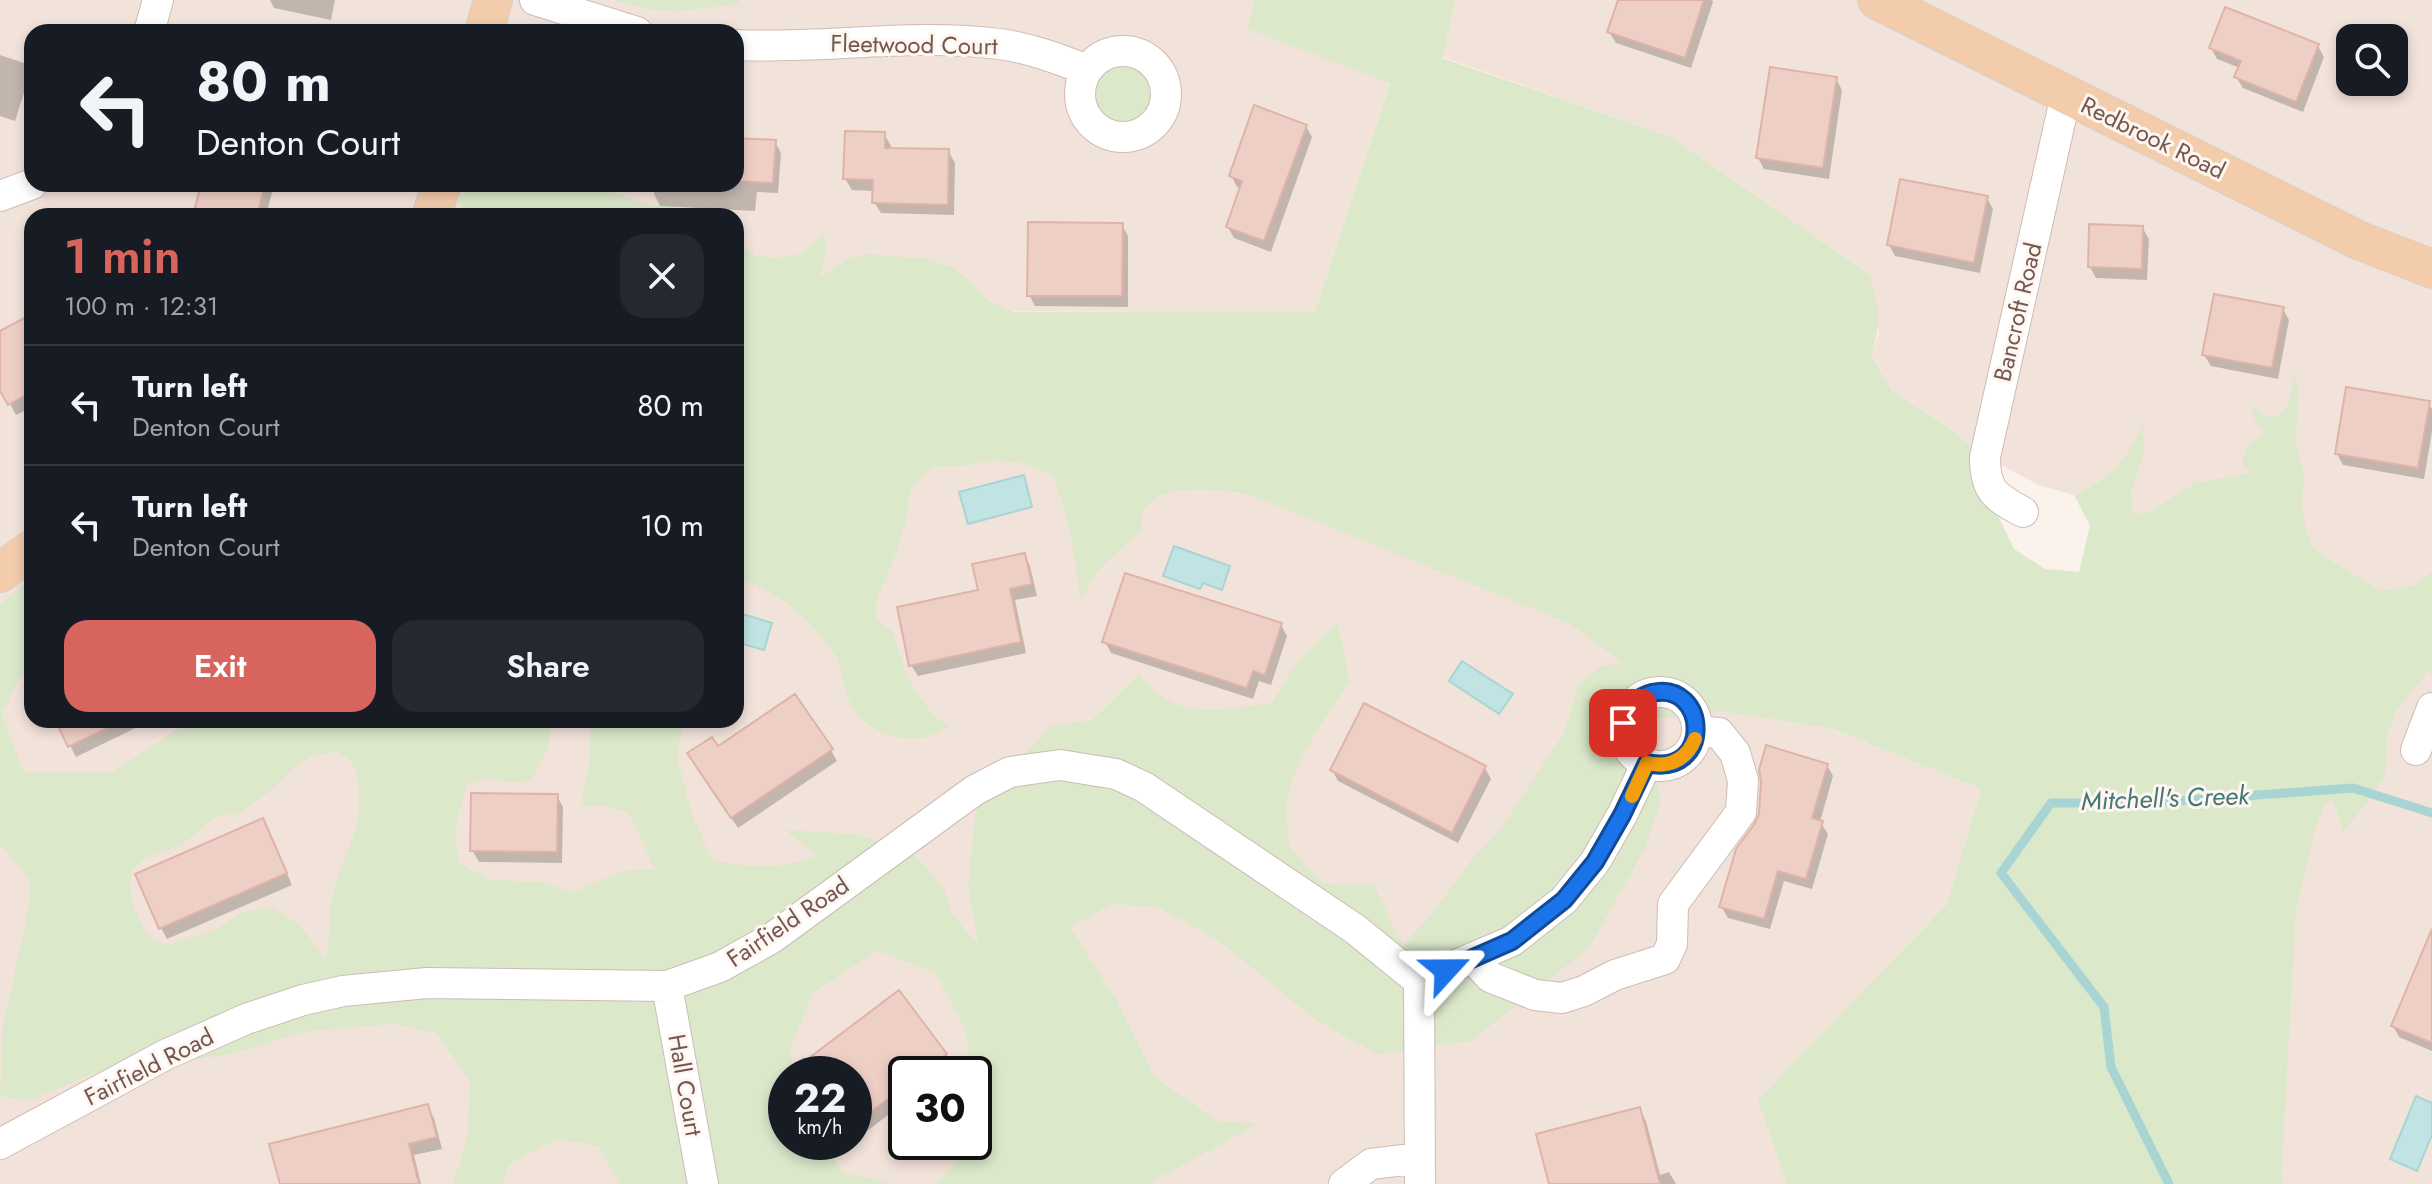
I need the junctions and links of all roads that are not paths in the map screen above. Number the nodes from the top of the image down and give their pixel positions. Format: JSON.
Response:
{"nodes":[{"id":1,"x":158,"y":0,"type":"edge"},
{"id":2,"x":493,"y":0,"type":"edge"},
{"id":3,"x":535,"y":0,"type":"edge"},
{"id":4,"x":1877,"y":0,"type":"edge"},
{"id":5,"x":151,"y":24,"type":"edge"},
{"id":6,"x":486,"y":24,"type":"edge"},
{"id":7,"x":612,"y":24,"type":"edge"},
{"id":8,"x":744,"y":45,"type":"edge"},
{"id":9,"x":1087,"y":70,"type":"dead end"},
{"id":10,"x":2066,"y":95,"type":"junction"},
{"id":11,"x":24,"y":187,"type":"edge"},
{"id":12,"x":0,"y":196,"type":"edge"},
{"id":13,"x":2432,"y":269,"type":"edge"},
{"id":14,"x":2023,"y":512,"type":"dead end"},
{"id":15,"x":24,"y":555,"type":"edge"},
{"id":16,"x":0,"y":573,"type":"edge"},
{"id":17,"x":2432,"y":708,"type":"edge"},
{"id":18,"x":1697,"y":731,"type":"junction"},
{"id":19,"x":2416,"y":750,"type":"dead end"},
{"id":20,"x":1647,"y":763,"type":"junction"},
{"id":21,"x":1473,"y":958,"type":"junction"},
{"id":22,"x":1419,"y":981,"type":"junction"},
{"id":23,"x":667,"y":986,"type":"junction"},
{"id":24,"x":0,"y":1144,"type":"edge"},
{"id":25,"x":1420,"y":1171,"type":"edge"},
{"id":26,"x":703,"y":1184,"type":"edge"},
{"id":27,"x":1344,"y":1184,"type":"edge"}],
"edges":[{"from":1,"to":5,"type":"street"},
{"from":2,"to":6,"type":"main road"},
{"from":3,"to":7,"type":"street"},
{"from":4,"to":10,"type":"main road","name":"Redbrook Road"},
{"from":8,"to":9,"type":"street","name":"Fleetwood Court"},
{"from":10,"to":13,"type":"main road","name":"Redbrook Road"},
{"from":10,"to":14,"type":"street","name":"Bancroft Road"},
{"from":11,"to":12,"type":"street"},
{"from":15,"to":16,"type":"main road"},
{"from":17,"to":19,"type":"street"},
{"from":18,"to":20,"type":"street"},
{"from":18,"to":20,"type":"street"},
{"from":18,"to":21,"type":"street"},
{"from":20,"to":21,"type":"street"},
{"from":21,"to":22,"type":"street"},
{"from":22,"to":23,"type":"street","name":"Fairfield Road"},
{"from":22,"to":25,"type":"street"},
{"from":23,"to":24,"type":"street","name":"Fairfield Road"},
{"from":23,"to":26,"type":"street","name":"Hall Court"},
{"from":25,"to":27,"type":"street"}]}
